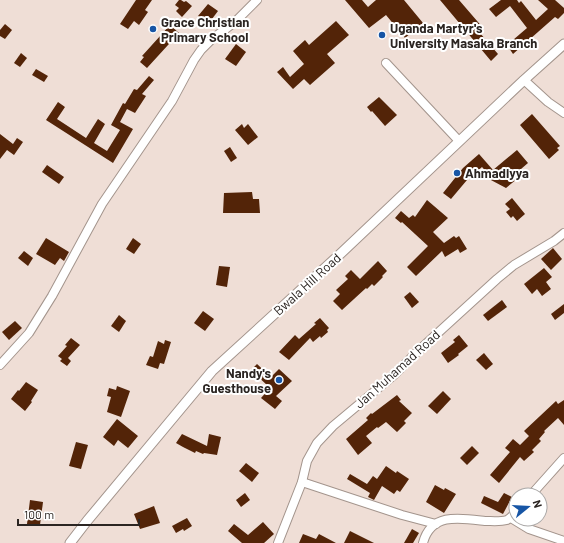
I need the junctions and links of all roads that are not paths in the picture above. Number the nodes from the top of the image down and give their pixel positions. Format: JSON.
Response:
{"nodes":[{"id":1,"x":257,"y":0,"type":"edge"},
{"id":2,"x":564,"y":44,"type":"edge"},
{"id":3,"x":386,"y":63,"type":"dead end"},
{"id":4,"x":524,"y":80,"type":"junction"},
{"id":5,"x":564,"y":113,"type":"edge"},
{"id":6,"x":459,"y":141,"type":"junction"},
{"id":7,"x":564,"y":233,"type":"edge"},
{"id":8,"x":0,"y":365,"type":"edge"},
{"id":9,"x":564,"y":458,"type":"edge"},
{"id":10,"x":302,"y":482,"type":"junction"},
{"id":11,"x":538,"y":487,"type":"edge"},
{"id":12,"x":508,"y":520,"type":"edge"},
{"id":13,"x":436,"y":524,"type":"junction"},
{"id":14,"x":527,"y":527,"type":"edge"},
{"id":15,"x":564,"y":541,"type":"edge"},
{"id":16,"x":70,"y":543,"type":"edge"},
{"id":17,"x":278,"y":543,"type":"edge"},
{"id":18,"x":423,"y":543,"type":"edge"}],
"edges":[{"from":1,"to":8,"type":"street"},
{"from":2,"to":4,"type":"street","name":"Bwala Hill Road"},
{"from":3,"to":6,"type":"street"},
{"from":4,"to":5,"type":"street"},
{"from":4,"to":6,"type":"street","name":"Bwala Hill Road"},
{"from":6,"to":16,"type":"street","name":"Bwala Hill Road"},
{"from":7,"to":10,"type":"street","name":"Jan Muhamad Road"},
{"from":9,"to":11,"type":"street"},
{"from":10,"to":13,"type":"street"},
{"from":10,"to":17,"type":"street","name":"Jan Muhamad Road"},
{"from":12,"to":13,"type":"street"},
{"from":13,"to":18,"type":"street"},
{"from":14,"to":15,"type":"street"}]}
